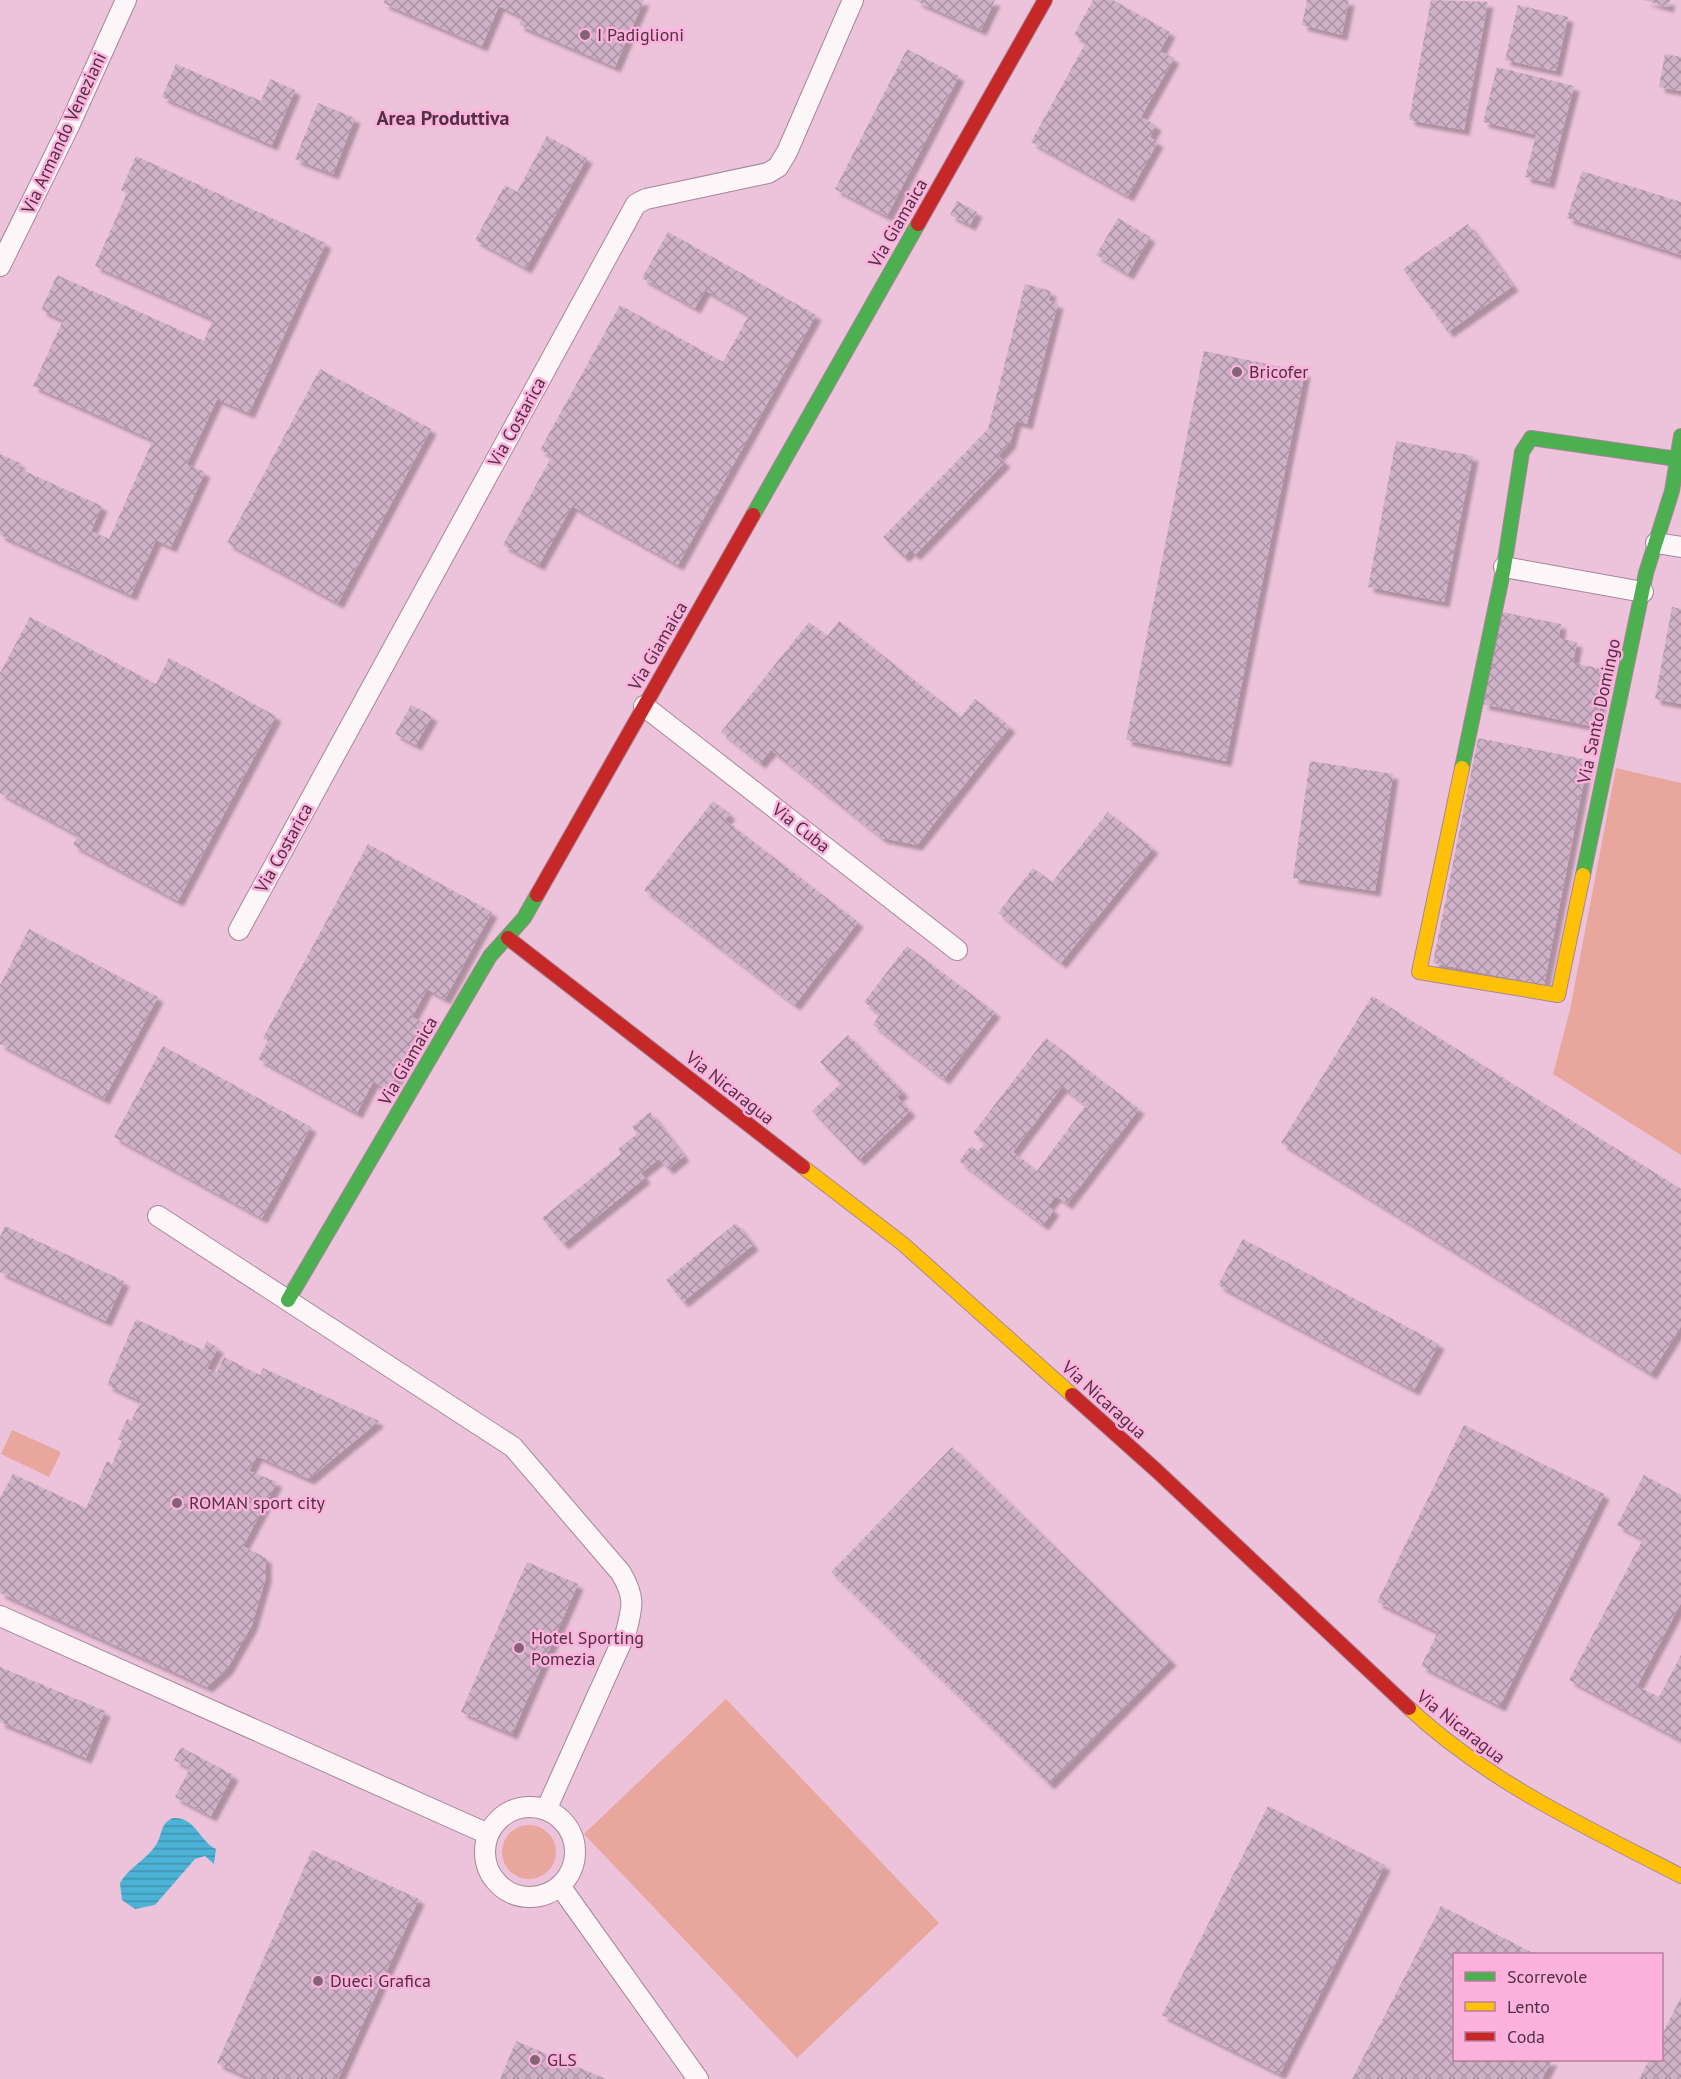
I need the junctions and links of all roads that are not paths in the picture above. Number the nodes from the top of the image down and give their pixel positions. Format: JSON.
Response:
{"nodes":[{"id":1,"x":126,"y":0,"type":"edge"},
{"id":2,"x":853,"y":0,"type":"edge"},
{"id":3,"x":1045,"y":0,"type":"edge"},
{"id":4,"x":0,"y":266,"type":"edge"},
{"id":5,"x":1681,"y":436,"type":"edge"},
{"id":6,"x":1677,"y":459,"type":"junction"},
{"id":7,"x":1656,"y":543,"type":"junction"},
{"id":8,"x":1681,"y":547,"type":"edge"},
{"id":9,"x":1504,"y":567,"type":"junction"},
{"id":10,"x":1643,"y":592,"type":"junction"},
{"id":11,"x":644,"y":706,"type":"junction"},
{"id":12,"x":239,"y":930,"type":"dead end"},
{"id":13,"x":508,"y":938,"type":"junction"},
{"id":14,"x":957,"y":950,"type":"dead end"},
{"id":15,"x":158,"y":1216,"type":"dead end"},
{"id":16,"x":288,"y":1300,"type":"junction"},
{"id":17,"x":0,"y":1616,"type":"edge"},
{"id":18,"x":546,"y":1810,"type":"junction"},
{"id":19,"x":488,"y":1834,"type":"junction"},
{"id":20,"x":1681,"y":1875,"type":"edge"},
{"id":21,"x":560,"y":1886,"type":"junction"},
{"id":22,"x":698,"y":2079,"type":"edge"}],
"edges":[{"from":1,"to":4,"type":"street","name":"Via Armando Veneziani"},
{"from":2,"to":12,"type":"street","name":"Via Costarica"},
{"from":3,"to":11,"type":"street","name":"Via Giamaica"},
{"from":5,"to":6,"type":"street","name":"Via Santo Domingo"},
{"from":6,"to":7,"type":"street","name":"Via Santo Domingo"},
{"from":6,"to":9,"type":"street"},
{"from":7,"to":8,"type":"street"},
{"from":7,"to":10,"type":"street","name":"Via Santo Domingo"},
{"from":9,"to":10,"type":"street"},
{"from":9,"to":10,"type":"street","name":"Via Santo Domingo"},
{"from":11,"to":13,"type":"street","name":"Via Giamaica"},
{"from":11,"to":14,"type":"street","name":"Via Cuba"},
{"from":13,"to":16,"type":"street","name":"Via Giamaica"},
{"from":13,"to":20,"type":"street","name":"Via Nicaragua"},
{"from":15,"to":16,"type":"street"},
{"from":16,"to":18,"type":"street"},
{"from":17,"to":19,"type":"street"},
{"from":18,"to":19,"type":"street"},
{"from":18,"to":21,"type":"street"},
{"from":19,"to":21,"type":"street"},
{"from":21,"to":22,"type":"street"}]}
